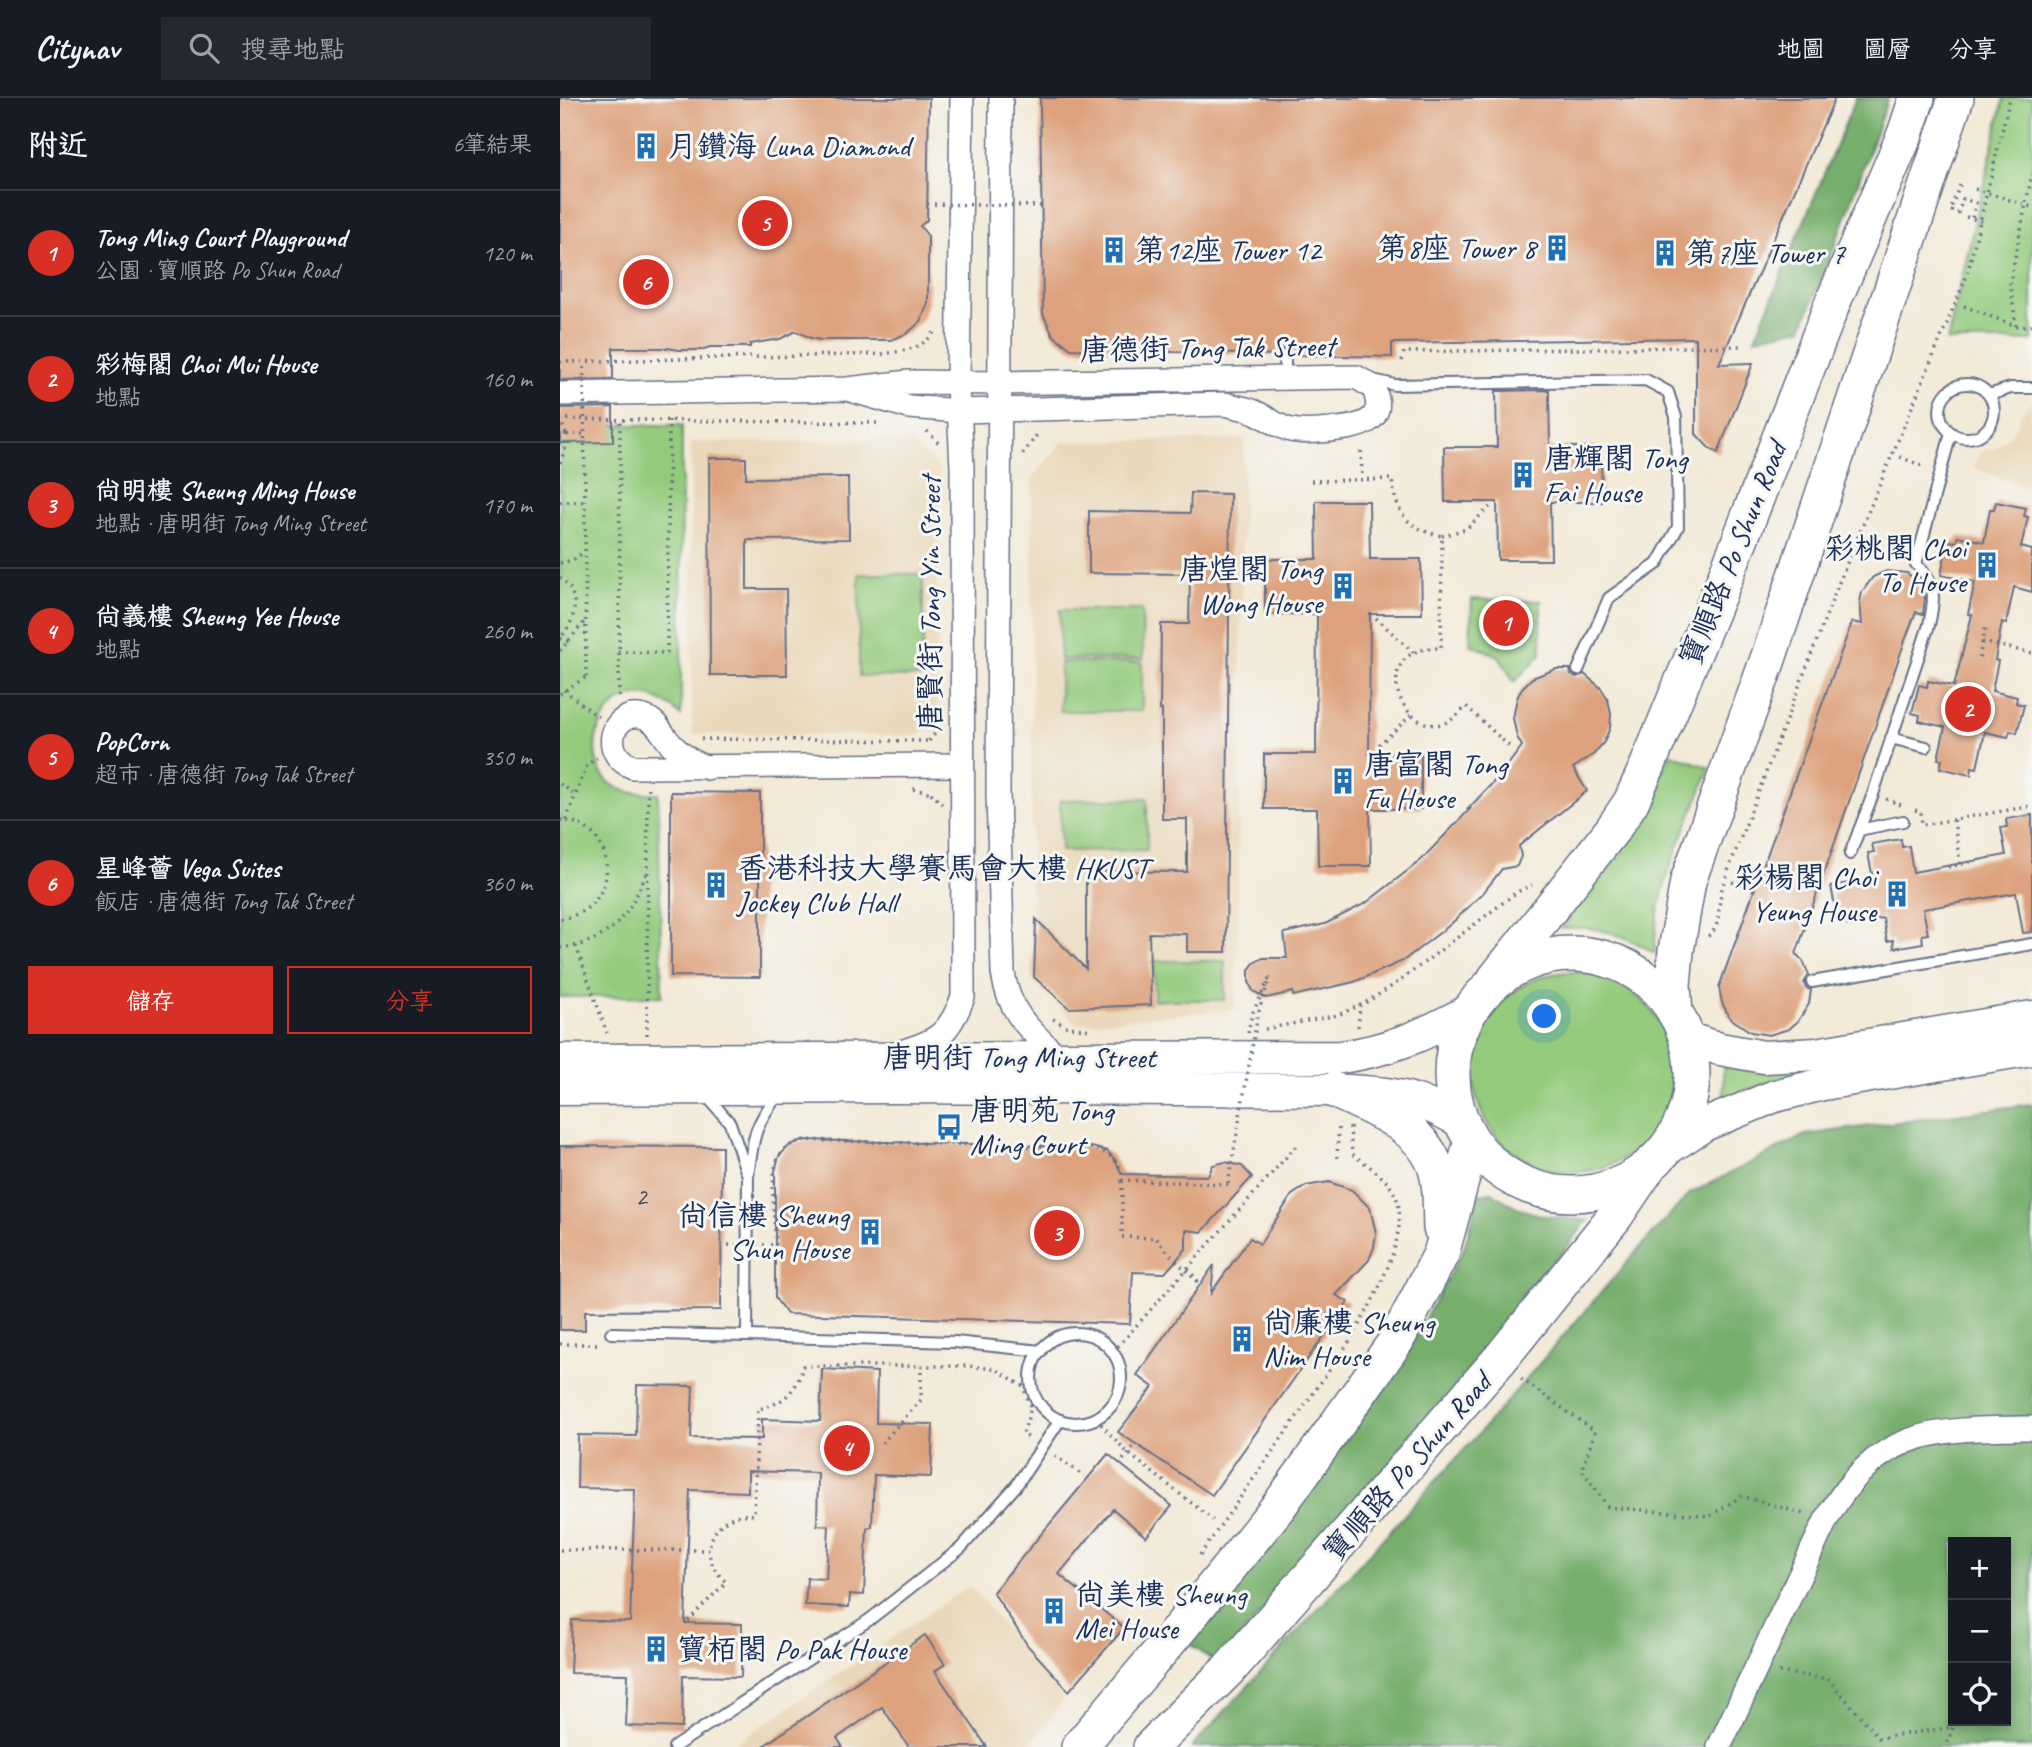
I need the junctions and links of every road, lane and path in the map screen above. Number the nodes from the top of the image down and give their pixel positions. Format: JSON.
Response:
{"nodes":[{"id":1,"x":962,"y":98,"type":"edge"},
{"id":2,"x":1001,"y":98,"type":"edge"},
{"id":3,"x":1915,"y":98,"type":"edge"},
{"id":4,"x":1956,"y":98,"type":"edge"},
{"id":5,"x":2010,"y":98,"type":"edge"},
{"id":6,"x":2032,"y":174,"type":"edge"},
{"id":7,"x":1960,"y":185,"type":"dead end"},
{"id":8,"x":1975,"y":189,"type":"dead end"},
{"id":9,"x":927,"y":204,"type":"dead end"},
{"id":10,"x":1041,"y":206,"type":"dead end"},
{"id":11,"x":2032,"y":207,"type":"edge"},
{"id":12,"x":1966,"y":217,"type":"dead end"},
{"id":13,"x":1972,"y":218,"type":"junction"},
{"id":14,"x":1980,"y":220,"type":"junction"},
{"id":15,"x":1986,"y":222,"type":"dead end"},
{"id":16,"x":1964,"y":306,"type":"dead end"},
{"id":17,"x":939,"y":325,"type":"dead end"},
{"id":18,"x":2016,"y":326,"type":"junction"},
{"id":19,"x":2032,"y":326,"type":"edge"},
{"id":20,"x":1741,"y":346,"type":"dead end"},
{"id":21,"x":1402,"y":361,"type":"dead end"},
{"id":22,"x":560,"y":362,"type":"edge"},
{"id":23,"x":1930,"y":362,"type":"junction"},
{"id":24,"x":1938,"y":362,"type":"dead end"},
{"id":25,"x":584,"y":367,"type":"dead end"},
{"id":26,"x":1356,"y":377,"type":"junction"},
{"id":27,"x":958,"y":383,"type":"junction"},
{"id":28,"x":1000,"y":383,"type":"junction"},
{"id":29,"x":1395,"y":385,"type":"junction"},
{"id":30,"x":2032,"y":388,"type":"edge"},
{"id":31,"x":847,"y":389,"type":"junction"},
{"id":32,"x":560,"y":394,"type":"edge"},
{"id":33,"x":1989,"y":395,"type":"junction"},
{"id":34,"x":1377,"y":409,"type":"junction"},
{"id":35,"x":960,"y":411,"type":"junction"},
{"id":36,"x":1000,"y":411,"type":"junction"},
{"id":37,"x":560,"y":419,"type":"edge"},
{"id":38,"x":620,"y":419,"type":"junction"},
{"id":39,"x":669,"y":419,"type":"junction"},
{"id":40,"x":881,"y":423,"type":"dead end"},
{"id":41,"x":918,"y":428,"type":"dead end"},
{"id":42,"x":1041,"y":429,"type":"dead end"},
{"id":43,"x":1951,"y":433,"type":"junction"},
{"id":44,"x":566,"y":434,"type":"junction"},
{"id":45,"x":583,"y":434,"type":"junction"},
{"id":46,"x":560,"y":435,"type":"edge"},
{"id":47,"x":946,"y":449,"type":"dead end"},
{"id":48,"x":1361,"y":451,"type":"dead end"},
{"id":49,"x":1900,"y":457,"type":"dead end"},
{"id":50,"x":1021,"y":461,"type":"dead end"},
{"id":51,"x":560,"y":463,"type":"edge"},
{"id":52,"x":1940,"y":472,"type":"junction"},
{"id":53,"x":1362,"y":479,"type":"junction"},
{"id":54,"x":1311,"y":481,"type":"dead end"},
{"id":55,"x":560,"y":502,"type":"edge"},
{"id":56,"x":583,"y":502,"type":"junction"},
{"id":57,"x":1490,"y":507,"type":"dead end"},
{"id":58,"x":1442,"y":536,"type":"junction"},
{"id":59,"x":584,"y":552,"type":"junction"},
{"id":60,"x":560,"y":563,"type":"edge"},
{"id":61,"x":560,"y":577,"type":"edge"},
{"id":62,"x":1376,"y":618,"type":"dead end"},
{"id":63,"x":585,"y":621,"type":"junction"},
{"id":64,"x":1986,"y":625,"type":"dead end"},
{"id":65,"x":569,"y":642,"type":"junction"},
{"id":66,"x":1982,"y":642,"type":"junction"},
{"id":67,"x":560,"y":651,"type":"edge"},
{"id":68,"x":618,"y":652,"type":"junction"},
{"id":69,"x":1414,"y":653,"type":"junction"},
{"id":70,"x":2032,"y":653,"type":"edge"},
{"id":71,"x":1979,"y":658,"type":"dead end"},
{"id":72,"x":1578,"y":670,"type":"dead end"},
{"id":73,"x":564,"y":690,"type":"junction"},
{"id":74,"x":560,"y":694,"type":"edge"},
{"id":75,"x":619,"y":701,"type":"dead end"},
{"id":76,"x":1411,"y":715,"type":"junction"},
{"id":77,"x":603,"y":722,"type":"dead end"},
{"id":78,"x":694,"y":738,"type":"dead end"},
{"id":79,"x":1891,"y":738,"type":"junction"},
{"id":80,"x":929,"y":741,"type":"dead end"},
{"id":81,"x":1379,"y":745,"type":"dead end"},
{"id":82,"x":1926,"y":747,"type":"dead end"},
{"id":83,"x":1511,"y":748,"type":"dead end"},
{"id":84,"x":598,"y":757,"type":"dead end"},
{"id":85,"x":962,"y":765,"type":"junction"},
{"id":86,"x":707,"y":768,"type":"dead end"},
{"id":87,"x":560,"y":784,"type":"edge"},
{"id":88,"x":648,"y":788,"type":"dead end"},
{"id":89,"x":575,"y":794,"type":"junction"},
{"id":90,"x":1872,"y":794,"type":"junction"},
{"id":91,"x":2032,"y":806,"type":"edge"},
{"id":92,"x":563,"y":820,"type":"edge"},
{"id":93,"x":1954,"y":820,"type":"junction"},
{"id":94,"x":1903,"y":821,"type":"dead end"},
{"id":95,"x":1859,"y":830,"type":"junction"},
{"id":96,"x":1850,"y":854,"type":"dead end"},
{"id":97,"x":1973,"y":862,"type":"dead end"},
{"id":98,"x":1960,"y":864,"type":"junction"},
{"id":99,"x":1948,"y":867,"type":"dead end"},
{"id":100,"x":647,"y":870,"type":"junction"},
{"id":101,"x":1732,"y":882,"type":"dead end"},
{"id":102,"x":1532,"y":885,"type":"dead end"},
{"id":103,"x":1754,"y":890,"type":"dead end"},
{"id":104,"x":560,"y":919,"type":"edge"},
{"id":105,"x":1703,"y":939,"type":"dead end"},
{"id":106,"x":2032,"y":944,"type":"edge"},
{"id":107,"x":576,"y":946,"type":"junction"},
{"id":108,"x":560,"y":948,"type":"edge"},
{"id":109,"x":1495,"y":979,"type":"junction"},
{"id":110,"x":1812,"y":982,"type":"dead end"},
{"id":111,"x":1360,"y":1005,"type":"junction"},
{"id":112,"x":1468,"y":1011,"type":"junction"},
{"id":113,"x":1049,"y":1017,"type":"dead end"},
{"id":114,"x":2032,"y":1017,"type":"edge"},
{"id":115,"x":1682,"y":1026,"type":"junction"},
{"id":116,"x":1358,"y":1027,"type":"dead end"},
{"id":117,"x":1248,"y":1029,"type":"junction"},
{"id":118,"x":1094,"y":1030,"type":"dead end"},
{"id":119,"x":1247,"y":1036,"type":"dead end"},
{"id":120,"x":608,"y":1037,"type":"dead end"},
{"id":121,"x":647,"y":1037,"type":"dead end"},
{"id":122,"x":2032,"y":1049,"type":"edge"},
{"id":123,"x":877,"y":1058,"type":"junction"},
{"id":124,"x":1059,"y":1058,"type":"junction"},
{"id":125,"x":560,"y":1060,"type":"edge"},
{"id":126,"x":699,"y":1088,"type":"junction"},
{"id":127,"x":784,"y":1088,"type":"junction"},
{"id":128,"x":560,"y":1089,"type":"edge"},
{"id":129,"x":1337,"y":1107,"type":"junction"},
{"id":130,"x":1350,"y":1125,"type":"dead end"},
{"id":131,"x":1467,"y":1131,"type":"junction"},
{"id":132,"x":1297,"y":1145,"type":"dead end"},
{"id":133,"x":1670,"y":1147,"type":"junction"},
{"id":134,"x":1337,"y":1158,"type":"dead end"},
{"id":135,"x":1645,"y":1172,"type":"junction"},
{"id":136,"x":748,"y":1177,"type":"junction"},
{"id":137,"x":1122,"y":1180,"type":"junction"},
{"id":138,"x":721,"y":1245,"type":"dead end"},
{"id":139,"x":1441,"y":1254,"type":"junction"},
{"id":140,"x":1188,"y":1269,"type":"junction"},
{"id":141,"x":611,"y":1334,"type":"joint"},
{"id":142,"x":747,"y":1336,"type":"junction"},
{"id":143,"x":560,"y":1344,"type":"edge"},
{"id":144,"x":1041,"y":1351,"type":"junction"},
{"id":145,"x":1113,"y":1352,"type":"junction"},
{"id":146,"x":920,"y":1366,"type":"junction"},
{"id":147,"x":1514,"y":1373,"type":"dead end"},
{"id":148,"x":1096,"y":1419,"type":"junction"},
{"id":149,"x":1060,"y":1420,"type":"junction"},
{"id":150,"x":2032,"y":1428,"type":"edge"},
{"id":151,"x":1023,"y":1434,"type":"dead end"},
{"id":152,"x":881,"y":1443,"type":"dead end"},
{"id":153,"x":1135,"y":1444,"type":"dead end"},
{"id":154,"x":1128,"y":1452,"type":"junction"},
{"id":155,"x":1123,"y":1460,"type":"dead end"},
{"id":156,"x":1213,"y":1520,"type":"dead end"},
{"id":157,"x":1826,"y":1520,"type":"junction"},
{"id":158,"x":560,"y":1550,"type":"edge"},
{"id":159,"x":709,"y":1550,"type":"junction"},
{"id":160,"x":1199,"y":1557,"type":"dead end"},
{"id":161,"x":688,"y":1621,"type":"dead end"},
{"id":162,"x":1756,"y":1669,"type":"junction"},
{"id":163,"x":674,"y":1747,"type":"edge"},
{"id":164,"x":1079,"y":1747,"type":"edge"},
{"id":165,"x":1151,"y":1747,"type":"edge"},
{"id":166,"x":1719,"y":1747,"type":"edge"},
{"id":167,"x":1946,"y":1747,"type":"edge"}],
"edges":[{"from":1,"to":27,"type":"street","name":"唐賢街 Tong Yin Street"},
{"from":2,"to":28,"type":"street"},
{"from":3,"to":109,"type":"main road","name":"寶順路 Po Shun Road"},
{"from":4,"to":115,"type":"main road","name":"寶順路 Po Shun Road"},
{"from":5,"to":14,"type":"path"},
{"from":6,"to":18,"type":"path"},
{"from":7,"to":13,"type":"path"},
{"from":8,"to":11,"type":"path","bridge":true},
{"from":9,"to":10,"type":"path","bridge":true},
{"from":12,"to":13,"type":"path"},
{"from":13,"to":14,"type":"path"},
{"from":14,"to":15,"type":"path"},
{"from":14,"to":23,"type":"path"},
{"from":16,"to":18,"type":"path"},
{"from":17,"to":22,"type":"path"},
{"from":18,"to":19,"type":"path"},
{"from":20,"to":21,"type":"path"},
{"from":23,"to":24,"type":"path"},
{"from":23,"to":105,"type":"path"},
{"from":25,"to":45,"type":"path","bridge":true},
{"from":26,"to":28,"type":"street","name":"唐德街 Tong Tak Street"},
{"from":26,"to":29,"type":"lane"},
{"from":26,"to":34,"type":"street","name":"唐德街 Tong Tak Street"},
{"from":27,"to":28,"type":"street","name":"唐德街 Tong Tak Street"},
{"from":27,"to":31,"type":"street","name":"唐德街 Tong Tak Street"},
{"from":27,"to":35,"type":"street","name":"唐賢街 Tong Yin Street"},
{"from":28,"to":36,"type":"street"},
{"from":29,"to":34,"type":"lane"},
{"from":29,"to":72,"type":"lane"},
{"from":30,"to":33,"type":"lane"},
{"from":31,"to":32,"type":"street","name":"唐德街 Tong Tak Street"},
{"from":31,"to":35,"type":"street","name":"唐德街 Tong Tak Street"},
{"from":33,"to":43,"type":"lane"},
{"from":33,"to":43,"type":"lane"},
{"from":34,"to":36,"type":"street","name":"唐德街 Tong Tak Street"},
{"from":35,"to":36,"type":"street","name":"唐德街 Tong Tak Street"},
{"from":35,"to":85,"type":"street","name":"唐賢街 Tong Yin Street"},
{"from":36,"to":124,"type":"street"},
{"from":37,"to":38,"type":"path"},
{"from":37,"to":44,"type":"path","bridge":true},
{"from":38,"to":39,"type":"path"},
{"from":38,"to":68,"type":"path"},
{"from":39,"to":40,"type":"path"},
{"from":39,"to":68,"type":"path"},
{"from":41,"to":47,"type":"path"},
{"from":42,"to":50,"type":"path"},
{"from":43,"to":52,"type":"lane"},
{"from":44,"to":45,"type":"path","bridge":true},
{"from":44,"to":46,"type":"path","bridge":true},
{"from":44,"to":51,"type":"path"},
{"from":45,"to":56,"type":"path","bridge":true},
{"from":48,"to":53,"type":"path"},
{"from":49,"to":52,"type":"path"},
{"from":52,"to":79,"type":"lane"},
{"from":53,"to":54,"type":"path"},
{"from":53,"to":58,"type":"path"},
{"from":55,"to":56,"type":"path"},
{"from":56,"to":59,"type":"path","bridge":true},
{"from":57,"to":58,"type":"path"},
{"from":58,"to":69,"type":"path"},
{"from":59,"to":60,"type":"path"},
{"from":59,"to":63,"type":"path","bridge":true},
{"from":61,"to":65,"type":"path"},
{"from":62,"to":69,"type":"path"},
{"from":63,"to":65,"type":"path"},
{"from":63,"to":73,"type":"path","bridge":true},
{"from":64,"to":66,"type":"path"},
{"from":65,"to":67,"type":"path"},
{"from":66,"to":70,"type":"path"},
{"from":66,"to":71,"type":"path"},
{"from":68,"to":75,"type":"path"},
{"from":69,"to":76,"type":"path"},
{"from":73,"to":74,"type":"path"},
{"from":73,"to":77,"type":"path"},
{"from":76,"to":81,"type":"path"},
{"from":76,"to":83,"type":"path"},
{"from":78,"to":80,"type":"path"},
{"from":79,"to":82,"type":"lane"},
{"from":79,"to":90,"type":"lane"},
{"from":84,"to":89,"type":"path"},
{"from":85,"to":86,"type":"street"},
{"from":85,"to":123,"type":"street","name":"唐賢街 Tong Yin Street"},
{"from":87,"to":89,"type":"path"},
{"from":88,"to":100,"type":"path"},
{"from":89,"to":92,"type":"path"},
{"from":90,"to":93,"type":"path"},
{"from":90,"to":95,"type":"lane"},
{"from":91,"to":93,"type":"path"},
{"from":92,"to":104,"type":"path"},
{"from":93,"to":98,"type":"path"},
{"from":94,"to":95,"type":"lane"},
{"from":95,"to":96,"type":"lane"},
{"from":97,"to":98,"type":"path"},
{"from":98,"to":99,"type":"path"},
{"from":100,"to":107,"type":"path"},
{"from":100,"to":121,"type":"path"},
{"from":101,"to":103,"type":"path"},
{"from":102,"to":111,"type":"path"},
{"from":106,"to":110,"type":"lane"},
{"from":107,"to":108,"type":"path"},
{"from":107,"to":120,"type":"path"},
{"from":109,"to":112,"type":"main road"},
{"from":109,"to":115,"type":"main road"},
{"from":111,"to":116,"type":"path"},
{"from":111,"to":117,"type":"path"},
{"from":112,"to":124,"type":"main road","name":"唐明街 Tong Ming Street"},
{"from":112,"to":131,"type":"main road"},
{"from":113,"to":118,"type":"path","name":"唐明街 Tong Ming Street"},
{"from":114,"to":115,"type":"main road"},
{"from":115,"to":133,"type":"main road"},
{"from":117,"to":119,"type":"path"},
{"from":117,"to":137,"type":"path","bridge":true},
{"from":122,"to":133,"type":"main road"},
{"from":123,"to":124,"type":"main road","name":"唐明街 Tong Ming Street"},
{"from":123,"to":125,"type":"main road","name":"唐明街 Tong Ming Street"},
{"from":126,"to":127,"type":"main road","name":"唐明街 Tong Ming Street"},
{"from":126,"to":128,"type":"main road","name":"唐明街 Tong Ming Street"},
{"from":126,"to":136,"type":"lane"},
{"from":127,"to":129,"type":"main road","name":"唐明街 Tong Ming Street"},
{"from":127,"to":136,"type":"lane"},
{"from":129,"to":131,"type":"main road","name":"唐明街 Tong Ming Street"},
{"from":129,"to":134,"type":"path"},
{"from":129,"to":139,"type":"main road"},
{"from":130,"to":160,"type":"path"},
{"from":131,"to":135,"type":"main road"},
{"from":131,"to":139,"type":"main road"},
{"from":132,"to":140,"type":"path"},
{"from":133,"to":135,"type":"main road"},
{"from":135,"to":165,"type":"main road","name":"寶順路 Po Shun Road"},
{"from":136,"to":142,"type":"lane"},
{"from":137,"to":138,"type":"path","bridge":true},
{"from":137,"to":140,"type":"path","bridge":true},
{"from":139,"to":164,"type":"main road"},
{"from":140,"to":145,"type":"path"},
{"from":141,"to":142,"type":"lane"},
{"from":141,"to":143,"type":"path"},
{"from":142,"to":144,"type":"lane"},
{"from":144,"to":145,"type":"lane"},
{"from":144,"to":149,"type":"lane"},
{"from":145,"to":148,"type":"lane"},
{"from":146,"to":151,"type":"path"},
{"from":146,"to":152,"type":"path"},
{"from":146,"to":159,"type":"path"},
{"from":147,"to":157,"type":"path"},
{"from":148,"to":149,"type":"lane"},
{"from":148,"to":154,"type":"path"},
{"from":149,"to":163,"type":"lane"},
{"from":150,"to":157,"type":"street"},
{"from":153,"to":154,"type":"path"},
{"from":154,"to":155,"type":"path"},
{"from":154,"to":156,"type":"path"},
{"from":157,"to":162,"type":"street"},
{"from":158,"to":159,"type":"path"},
{"from":159,"to":161,"type":"path"},
{"from":162,"to":166,"type":"street"},
{"from":162,"to":167,"type":"path"}]}
